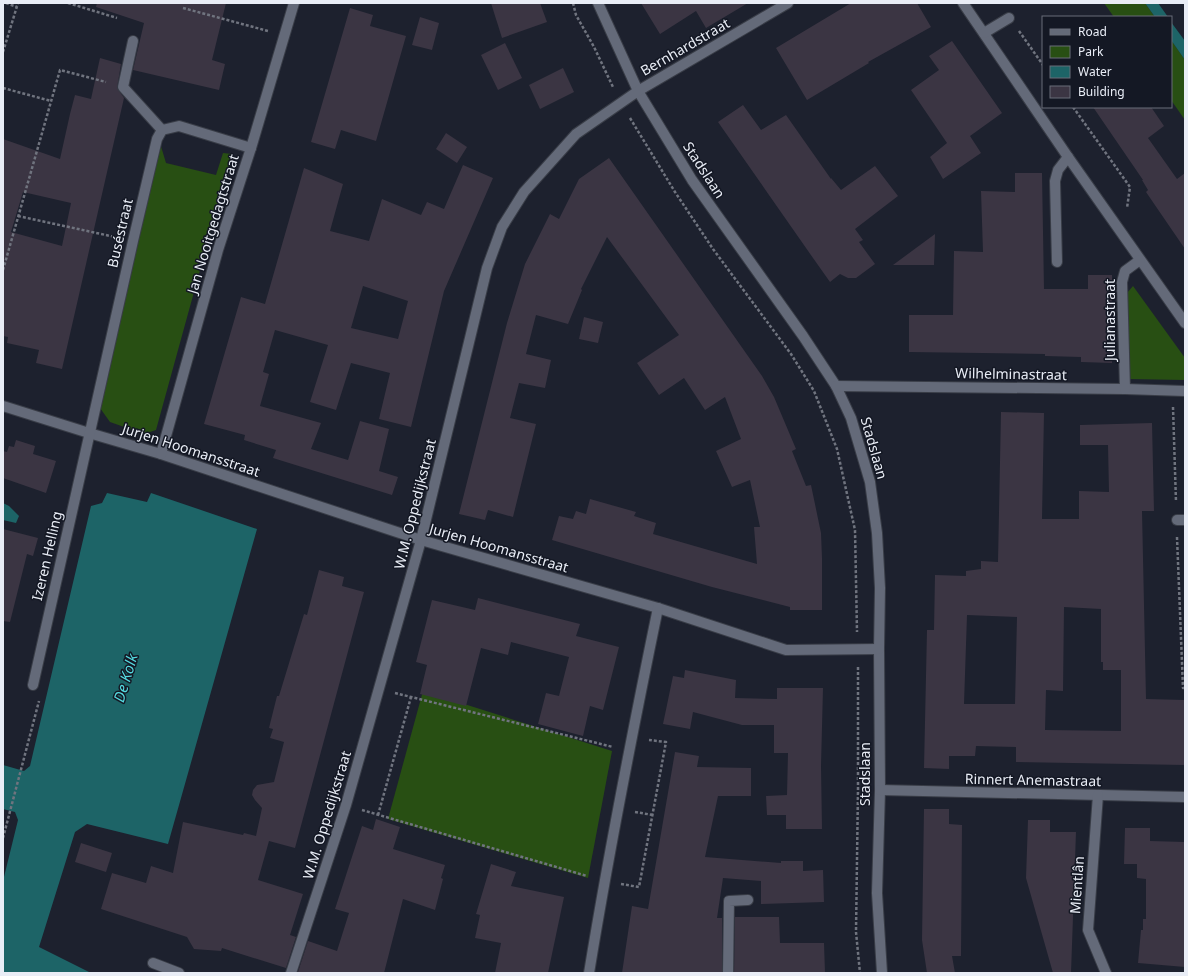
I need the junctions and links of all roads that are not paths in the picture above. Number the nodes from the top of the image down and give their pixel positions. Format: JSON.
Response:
{"nodes":[{"id":1,"x":294,"y":3,"type":"edge"},
{"id":2,"x":598,"y":3,"type":"edge"},
{"id":3,"x":788,"y":3,"type":"edge"},
{"id":4,"x":963,"y":3,"type":"edge"},
{"id":5,"x":1009,"y":18,"type":"road end"},
{"id":6,"x":984,"y":33,"type":"junction"},
{"id":7,"x":134,"y":41,"type":"dead end"},
{"id":8,"x":638,"y":91,"type":"junction"},
{"id":9,"x":162,"y":130,"type":"junction"},
{"id":10,"x":251,"y":148,"type":"junction"},
{"id":11,"x":1068,"y":157,"type":"junction"},
{"id":12,"x":1140,"y":260,"type":"junction"},
{"id":13,"x":1057,"y":262,"type":"dead end"},
{"id":14,"x":1185,"y":323,"type":"edge"},
{"id":15,"x":836,"y":386,"type":"junction"},
{"id":16,"x":1125,"y":389,"type":"junction"},
{"id":17,"x":1185,"y":391,"type":"edge"},
{"id":18,"x":3,"y":406,"type":"edge"},
{"id":19,"x":89,"y":433,"type":"junction"},
{"id":20,"x":161,"y":454,"type":"junction"},
{"id":21,"x":421,"y":540,"type":"junction"},
{"id":22,"x":658,"y":608,"type":"junction"},
{"id":23,"x":879,"y":650,"type":"junction"},
{"id":24,"x":33,"y":685,"type":"road end"},
{"id":25,"x":880,"y":790,"type":"junction"},
{"id":26,"x":1098,"y":795,"type":"junction"},
{"id":27,"x":1185,"y":797,"type":"edge"},
{"id":28,"x":748,"y":900,"type":"dead end"},
{"id":29,"x":153,"y":963,"type":"dead end"},
{"id":30,"x":179,"y":973,"type":"edge"},
{"id":31,"x":291,"y":973,"type":"edge"},
{"id":32,"x":589,"y":973,"type":"edge"},
{"id":33,"x":728,"y":973,"type":"edge"},
{"id":34,"x":882,"y":973,"type":"edge"},
{"id":35,"x":1106,"y":973,"type":"edge"}],
"edges":[{"from":1,"to":10,"type":"street","name":"Jan Nooitgedagtstraat"},
{"from":2,"to":8,"type":"street","name":"Stadslaan"},
{"from":3,"to":8,"type":"street","name":"Bernhardstraat"},
{"from":4,"to":6,"type":"street"},
{"from":5,"to":6,"type":"street"},
{"from":6,"to":11,"type":"street"},
{"from":7,"to":9,"type":"street"},
{"from":8,"to":15,"type":"street","name":"Stadslaan"},
{"from":8,"to":21,"type":"street","name":"W.M. Oppedijkstraat"},
{"from":9,"to":10,"type":"street"},
{"from":9,"to":19,"type":"street","name":"Buséstraat"},
{"from":10,"to":20,"type":"street","name":"Jan Nooitgedagtstraat"},
{"from":11,"to":12,"type":"street"},
{"from":11,"to":13,"type":"street"},
{"from":12,"to":14,"type":"street"},
{"from":12,"to":16,"type":"street","name":"Julianastraat"},
{"from":15,"to":16,"type":"street","name":"Wilhelminastraat"},
{"from":15,"to":23,"type":"street","name":"Stadslaan"},
{"from":16,"to":17,"type":"street","name":"Wilhelminastraat"},
{"from":18,"to":19,"type":"street","name":"Jurjen Hoomansstraat"},
{"from":19,"to":20,"type":"street","name":"Jurjen Hoomansstraat"},
{"from":19,"to":24,"type":"street","name":"Izeren Helling"},
{"from":20,"to":21,"type":"street","name":"Jurjen Hoomansstraat"},
{"from":21,"to":22,"type":"street","name":"Jurjen Hoomansstraat"},
{"from":21,"to":31,"type":"street","name":"W.M. Oppedijkstraat"},
{"from":22,"to":23,"type":"street","name":"Jurjen Hoomansstraat"},
{"from":22,"to":32,"type":"street"},
{"from":23,"to":25,"type":"street","name":"Stadslaan"},
{"from":25,"to":26,"type":"street","name":"Rinnert Anemastraat"},
{"from":25,"to":34,"type":"street","name":"Stadslaan"},
{"from":26,"to":27,"type":"street","name":"Rinnert Anemastraat"},
{"from":26,"to":35,"type":"street","name":"Mientlân"},
{"from":28,"to":33,"type":"street"},
{"from":29,"to":30,"type":"street"}]}
